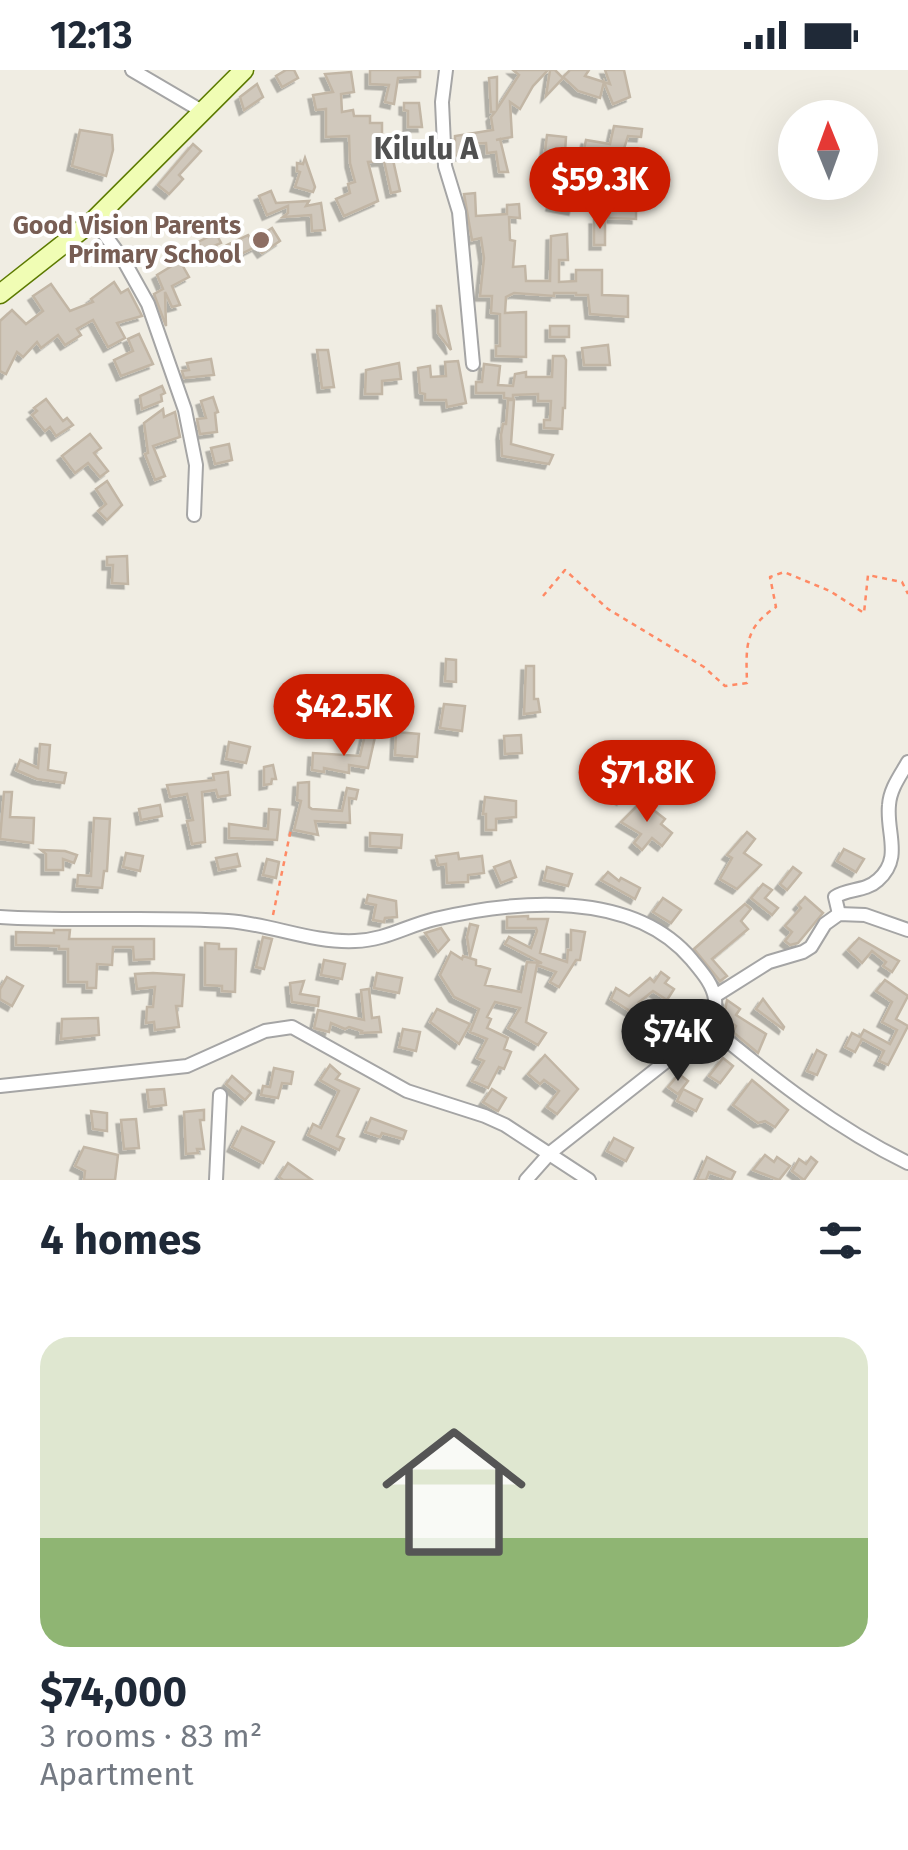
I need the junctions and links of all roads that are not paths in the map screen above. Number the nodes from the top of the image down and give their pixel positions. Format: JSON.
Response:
{"nodes":[{"id":1,"x":132,"y":70,"type":"edge"},
{"id":2,"x":244,"y":70,"type":"edge"},
{"id":3,"x":446,"y":70,"type":"edge"},
{"id":4,"x":200,"y":110,"type":"junction"},
{"id":5,"x":94,"y":220,"type":"junction"},
{"id":6,"x":0,"y":294,"type":"edge"},
{"id":7,"x":473,"y":364,"type":"dead end"},
{"id":8,"x":194,"y":515,"type":"dead end"},
{"id":9,"x":908,"y":762,"type":"edge"},
{"id":10,"x":839,"y":914,"type":"junction"},
{"id":11,"x":0,"y":917,"type":"edge"},
{"id":12,"x":908,"y":930,"type":"edge"},
{"id":13,"x":715,"y":996,"type":"junction"},
{"id":14,"x":713,"y":1029,"type":"junction"},
{"id":15,"x":0,"y":1086,"type":"edge"},
{"id":16,"x":220,"y":1095,"type":"dead end"},
{"id":17,"x":550,"y":1153,"type":"junction"},
{"id":18,"x":908,"y":1163,"type":"edge"},
{"id":19,"x":216,"y":1180,"type":"edge"},
{"id":20,"x":526,"y":1180,"type":"edge"},
{"id":21,"x":589,"y":1180,"type":"edge"}],
"edges":[{"from":1,"to":4,"type":"street"},
{"from":2,"to":4,"type":"street"},
{"from":3,"to":7,"type":"street"},
{"from":4,"to":5,"type":"street"},
{"from":5,"to":6,"type":"street"},
{"from":5,"to":8,"type":"street"},
{"from":9,"to":10,"type":"street"},
{"from":10,"to":12,"type":"street"},
{"from":10,"to":13,"type":"street"},
{"from":11,"to":13,"type":"street"},
{"from":13,"to":14,"type":"street"},
{"from":14,"to":17,"type":"street"},
{"from":14,"to":18,"type":"street"},
{"from":15,"to":17,"type":"street"},
{"from":16,"to":19,"type":"street"},
{"from":17,"to":20,"type":"street"},
{"from":17,"to":21,"type":"street"}]}
